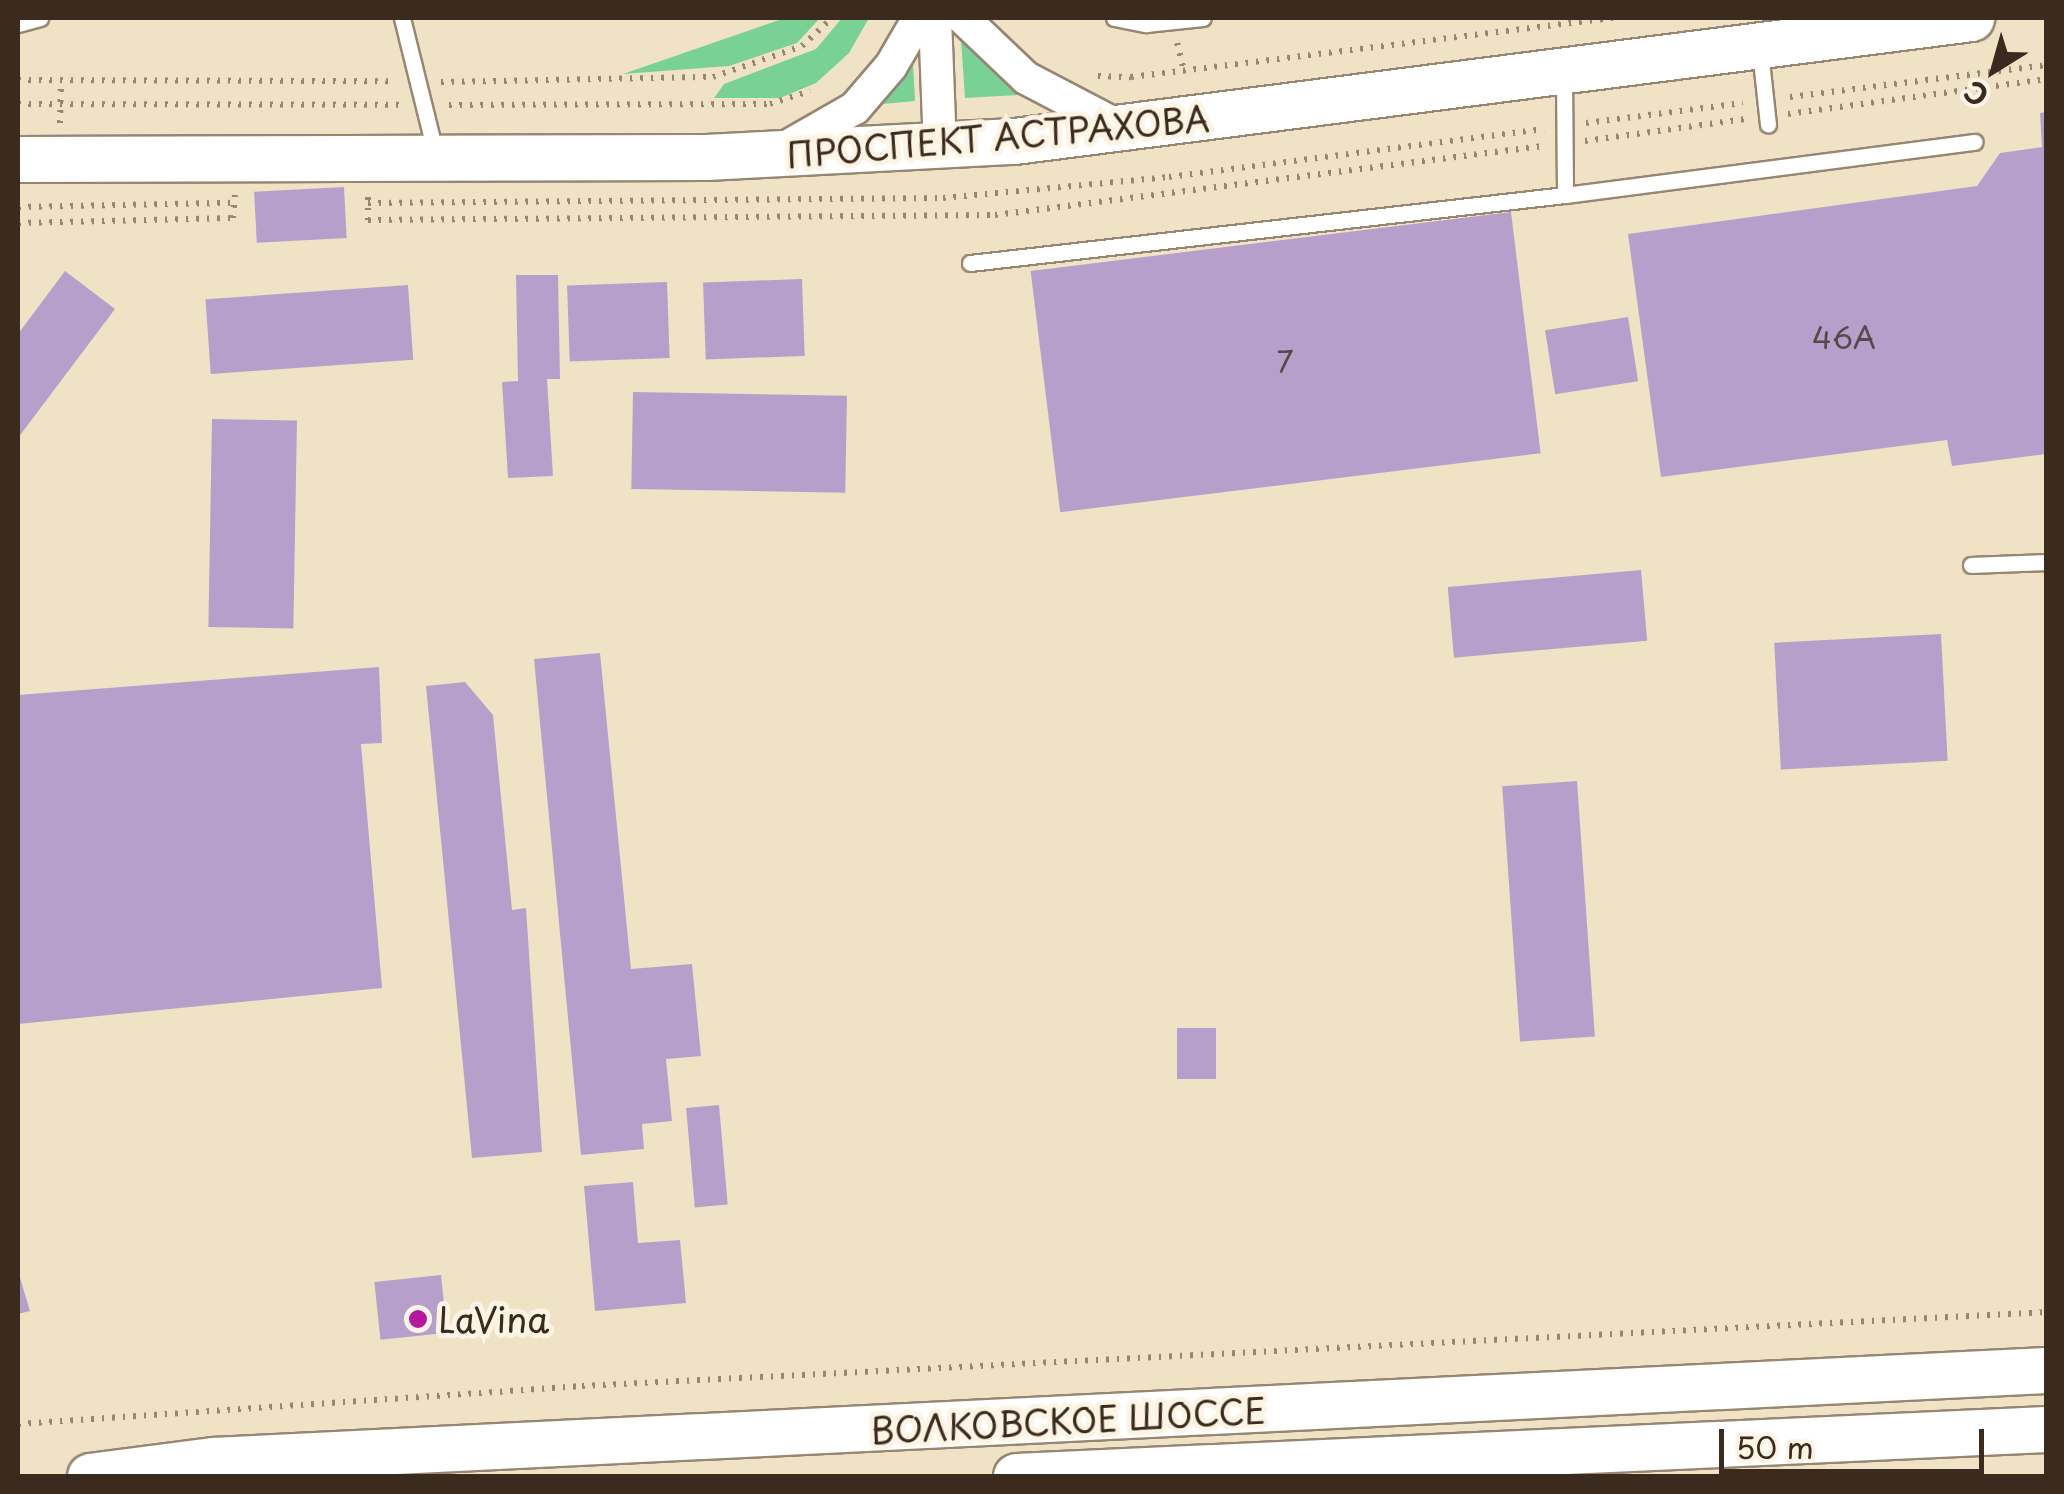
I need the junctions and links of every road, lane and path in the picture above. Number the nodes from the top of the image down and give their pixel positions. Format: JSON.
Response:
{"nodes":[{"id":1,"x":40,"y":18,"type":"edge"},
{"id":2,"x":402,"y":18,"type":"edge"},
{"id":3,"x":919,"y":18,"type":"edge"},
{"id":4,"x":935,"y":18,"type":"edge"},
{"id":5,"x":963,"y":18,"type":"edge"},
{"id":6,"x":1114,"y":18,"type":"edge"},
{"id":7,"x":1203,"y":18,"type":"edge"},
{"id":8,"x":1613,"y":18,"type":"edge"},
{"id":9,"x":1971,"y":18,"type":"edge"},
{"id":10,"x":18,"y":24,"type":"edge"},
{"id":11,"x":1760,"y":47,"type":"junction"},
{"id":12,"x":1082,"y":72,"type":"dead end"},
{"id":13,"x":1564,"y":72,"type":"junction"},
{"id":14,"x":817,"y":87,"type":"dead end"},
{"id":15,"x":18,"y":104,"type":"edge"},
{"id":16,"x":426,"y":105,"type":"junction"},
{"id":17,"x":1768,"y":125,"type":"dead end"},
{"id":18,"x":1135,"y":129,"type":"junction"},
{"id":19,"x":1975,"y":142,"type":"dead end"},
{"id":20,"x":940,"y":146,"type":"junction"},
{"id":21,"x":768,"y":155,"type":"junction"},
{"id":22,"x":437,"y":159,"type":"junction"},
{"id":23,"x":21,"y":160,"type":"edge"},
{"id":24,"x":1565,"y":195,"type":"junction"},
{"id":25,"x":233,"y":204,"type":"dead end"},
{"id":26,"x":18,"y":208,"type":"edge"},
{"id":27,"x":970,"y":263,"type":"dead end"},
{"id":28,"x":2046,"y":562,"type":"edge"},
{"id":29,"x":1970,"y":565,"type":"dead end"},
{"id":30,"x":2046,"y":1312,"type":"edge"},
{"id":31,"x":2046,"y":1370,"type":"edge"},
{"id":32,"x":18,"y":1424,"type":"edge"},
{"id":33,"x":2046,"y":1429,"type":"edge"},
{"id":34,"x":90,"y":1476,"type":"edge"},
{"id":35,"x":1016,"y":1476,"type":"edge"}],
"edges":[{"from":1,"to":10,"type":"lane"},
{"from":2,"to":16,"type":"lane"},
{"from":3,"to":21,"type":"street"},
{"from":4,"to":20,"type":"street"},
{"from":5,"to":18,"type":"street"},
{"from":6,"to":7,"type":"lane"},
{"from":8,"to":12,"type":"path"},
{"from":9,"to":11,"type":"main road","name":"ПРОСПЕКТ АСТРАХОВА"},
{"from":11,"to":13,"type":"main road","name":"ПРОСПЕКТ АСТРАХОВА"},
{"from":11,"to":17,"type":"lane"},
{"from":13,"to":18,"type":"main road","name":"ПРОСПЕКТ АСТРАХОВА"},
{"from":13,"to":24,"type":"lane"},
{"from":14,"to":16,"type":"path"},
{"from":15,"to":16,"type":"path"},
{"from":16,"to":22,"type":"lane"},
{"from":18,"to":20,"type":"main road","name":"ПРОСПЕКТ АСТРАХОВА"},
{"from":19,"to":24,"type":"lane"},
{"from":20,"to":21,"type":"main road","name":"ПРОСПЕКТ АСТРАХОВА"},
{"from":21,"to":22,"type":"main road","name":"ПРОСПЕКТ АСТРАХОВА"},
{"from":22,"to":23,"type":"main road","name":"ПРОСПЕКТ АСТРАХОВА"},
{"from":24,"to":27,"type":"lane"},
{"from":25,"to":26,"type":"path"},
{"from":28,"to":29,"type":"lane"},
{"from":30,"to":32,"type":"path"},
{"from":31,"to":34,"type":"main road","name":"ВОЛКОВСКОЕ ШОССЕ"},
{"from":33,"to":35,"type":"main road","name":"ВОЛКОВСКОЕ ШОССЕ"}]}
